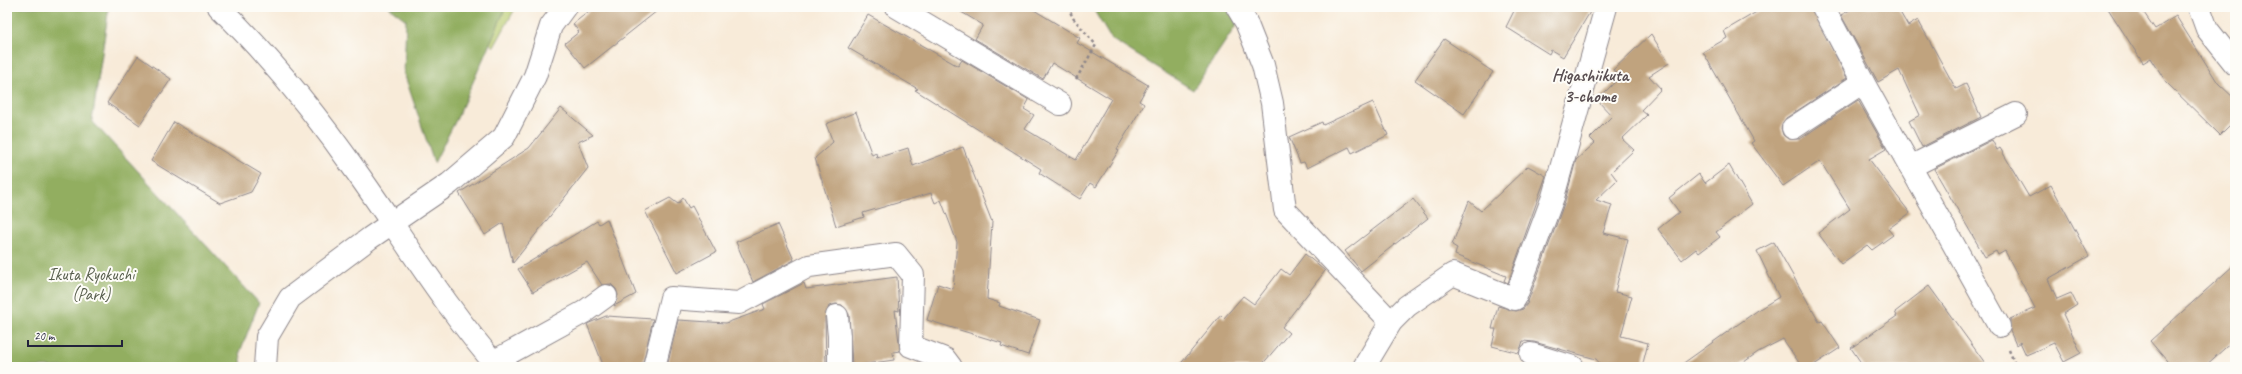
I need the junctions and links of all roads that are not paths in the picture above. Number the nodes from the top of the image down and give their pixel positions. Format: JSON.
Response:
{"nodes":[{"id":1,"x":219,"y":7,"type":"edge"},
{"id":2,"x":565,"y":7,"type":"edge"},
{"id":3,"x":897,"y":7,"type":"edge"},
{"id":4,"x":1237,"y":7,"type":"edge"},
{"id":5,"x":1606,"y":7,"type":"edge"},
{"id":6,"x":1823,"y":7,"type":"edge"},
{"id":7,"x":2199,"y":7,"type":"edge"},
{"id":8,"x":2235,"y":64,"type":"edge"},
{"id":9,"x":1863,"y":82,"type":"junction"},
{"id":10,"x":1060,"y":104,"type":"road end"},
{"id":11,"x":2016,"y":114,"type":"dead end"},
{"id":12,"x":1793,"y":128,"type":"dead end"},
{"id":13,"x":1910,"y":167,"type":"junction"},
{"id":14,"x":392,"y":223,"type":"junction"},
{"id":15,"x":606,"y":296,"type":"dead end"},
{"id":16,"x":836,"y":316,"type":"dead end"},
{"id":17,"x":1391,"y":322,"type":"junction"},
{"id":18,"x":1999,"y":326,"type":"dead end"},
{"id":19,"x":1531,"y":354,"type":"dead end"},
{"id":20,"x":496,"y":364,"type":"edge"},
{"id":21,"x":1567,"y":366,"type":"edge"},
{"id":22,"x":265,"y":367,"type":"edge"},
{"id":23,"x":654,"y":367,"type":"edge"},
{"id":24,"x":839,"y":367,"type":"edge"},
{"id":25,"x":951,"y":367,"type":"edge"},
{"id":26,"x":1364,"y":367,"type":"edge"}],
"edges":[{"from":1,"to":14,"type":"street"},
{"from":2,"to":14,"type":"street"},
{"from":3,"to":10,"type":"street"},
{"from":4,"to":17,"type":"street"},
{"from":5,"to":17,"type":"street"},
{"from":6,"to":9,"type":"street"},
{"from":7,"to":8,"type":"street"},
{"from":9,"to":12,"type":"street"},
{"from":9,"to":13,"type":"street"},
{"from":11,"to":13,"type":"street"},
{"from":13,"to":18,"type":"street"},
{"from":14,"to":20,"type":"street"},
{"from":14,"to":22,"type":"street"},
{"from":15,"to":20,"type":"street"},
{"from":16,"to":24,"type":"street"},
{"from":17,"to":26,"type":"street"},
{"from":19,"to":21,"type":"street"},
{"from":23,"to":25,"type":"street"}]}
